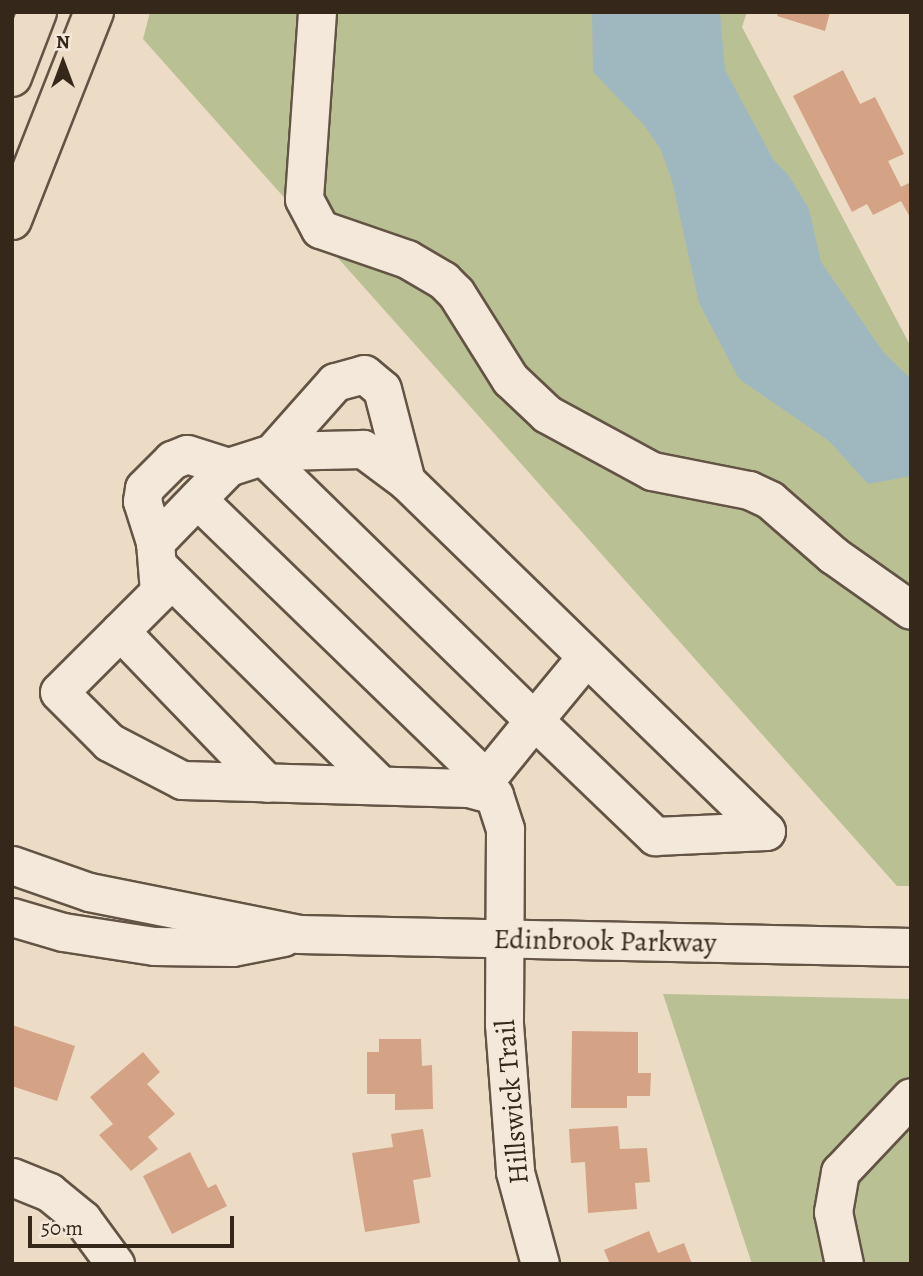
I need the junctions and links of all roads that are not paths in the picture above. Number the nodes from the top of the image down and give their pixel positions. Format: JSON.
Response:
{"nodes":[{"id":1,"x":37,"y":12,"type":"edge"},
{"id":2,"x":94,"y":12,"type":"edge"},
{"id":3,"x":317,"y":12,"type":"edge"},
{"id":4,"x":12,"y":77,"type":"edge"},
{"id":5,"x":12,"y":220,"type":"edge"},
{"id":6,"x":267,"y":455,"type":"junction"},
{"id":7,"x":228,"y":467,"type":"junction"},
{"id":8,"x":406,"y":481,"type":"junction"},
{"id":9,"x":197,"y":499,"type":"junction"},
{"id":10,"x":156,"y":554,"type":"junction"},
{"id":11,"x":911,"y":610,"type":"edge"},
{"id":12,"x":120,"y":631,"type":"junction"},
{"id":13,"x":586,"y":657,"type":"junction"},
{"id":14,"x":534,"y":720,"type":"junction"},
{"id":15,"x":267,"y":783,"type":"junction"},
{"id":16,"x":482,"y":784,"type":"junction"},
{"id":17,"x":380,"y":785,"type":"junction"},
{"id":18,"x":12,"y":865,"type":"edge"},
{"id":19,"x":12,"y":917,"type":"edge"},
{"id":20,"x":299,"y":934,"type":"junction"},
{"id":21,"x":503,"y":938,"type":"junction"},
{"id":22,"x":911,"y":947,"type":"edge"},
{"id":23,"x":911,"y":1097,"type":"edge"},
{"id":24,"x":12,"y":1177,"type":"edge"},
{"id":25,"x":116,"y":1264,"type":"edge"},
{"id":26,"x":540,"y":1264,"type":"edge"},
{"id":27,"x":844,"y":1264,"type":"edge"}],
"edges":[{"from":1,"to":4,"type":"main road"},
{"from":2,"to":5,"type":"main road"},
{"from":3,"to":11,"type":"street"},
{"from":6,"to":7,"type":"street"},
{"from":6,"to":8,"type":"street"},
{"from":6,"to":8,"type":"street"},
{"from":6,"to":14,"type":"street"},
{"from":7,"to":9,"type":"street"},
{"from":7,"to":10,"type":"street"},
{"from":8,"to":13,"type":"street"},
{"from":9,"to":10,"type":"street"},
{"from":9,"to":16,"type":"street"},
{"from":10,"to":12,"type":"street"},
{"from":10,"to":17,"type":"street"},
{"from":12,"to":15,"type":"street"},
{"from":12,"to":15,"type":"street"},
{"from":13,"to":14,"type":"street"},
{"from":13,"to":14,"type":"street"},
{"from":14,"to":16,"type":"street"},
{"from":15,"to":17,"type":"street"},
{"from":16,"to":17,"type":"street"},
{"from":16,"to":21,"type":"street","name":"Hillswick Trail"},
{"from":18,"to":20,"type":"street","name":"Edinbrook Parkway"},
{"from":19,"to":20,"type":"street","name":"Edinbrook Parkway"},
{"from":20,"to":21,"type":"street","name":"Edinbrook Parkway"},
{"from":21,"to":22,"type":"street","name":"Edinbrook Parkway"},
{"from":21,"to":26,"type":"street","name":"Hillswick Trail"},
{"from":23,"to":27,"type":"street"},
{"from":24,"to":25,"type":"street"}]}
